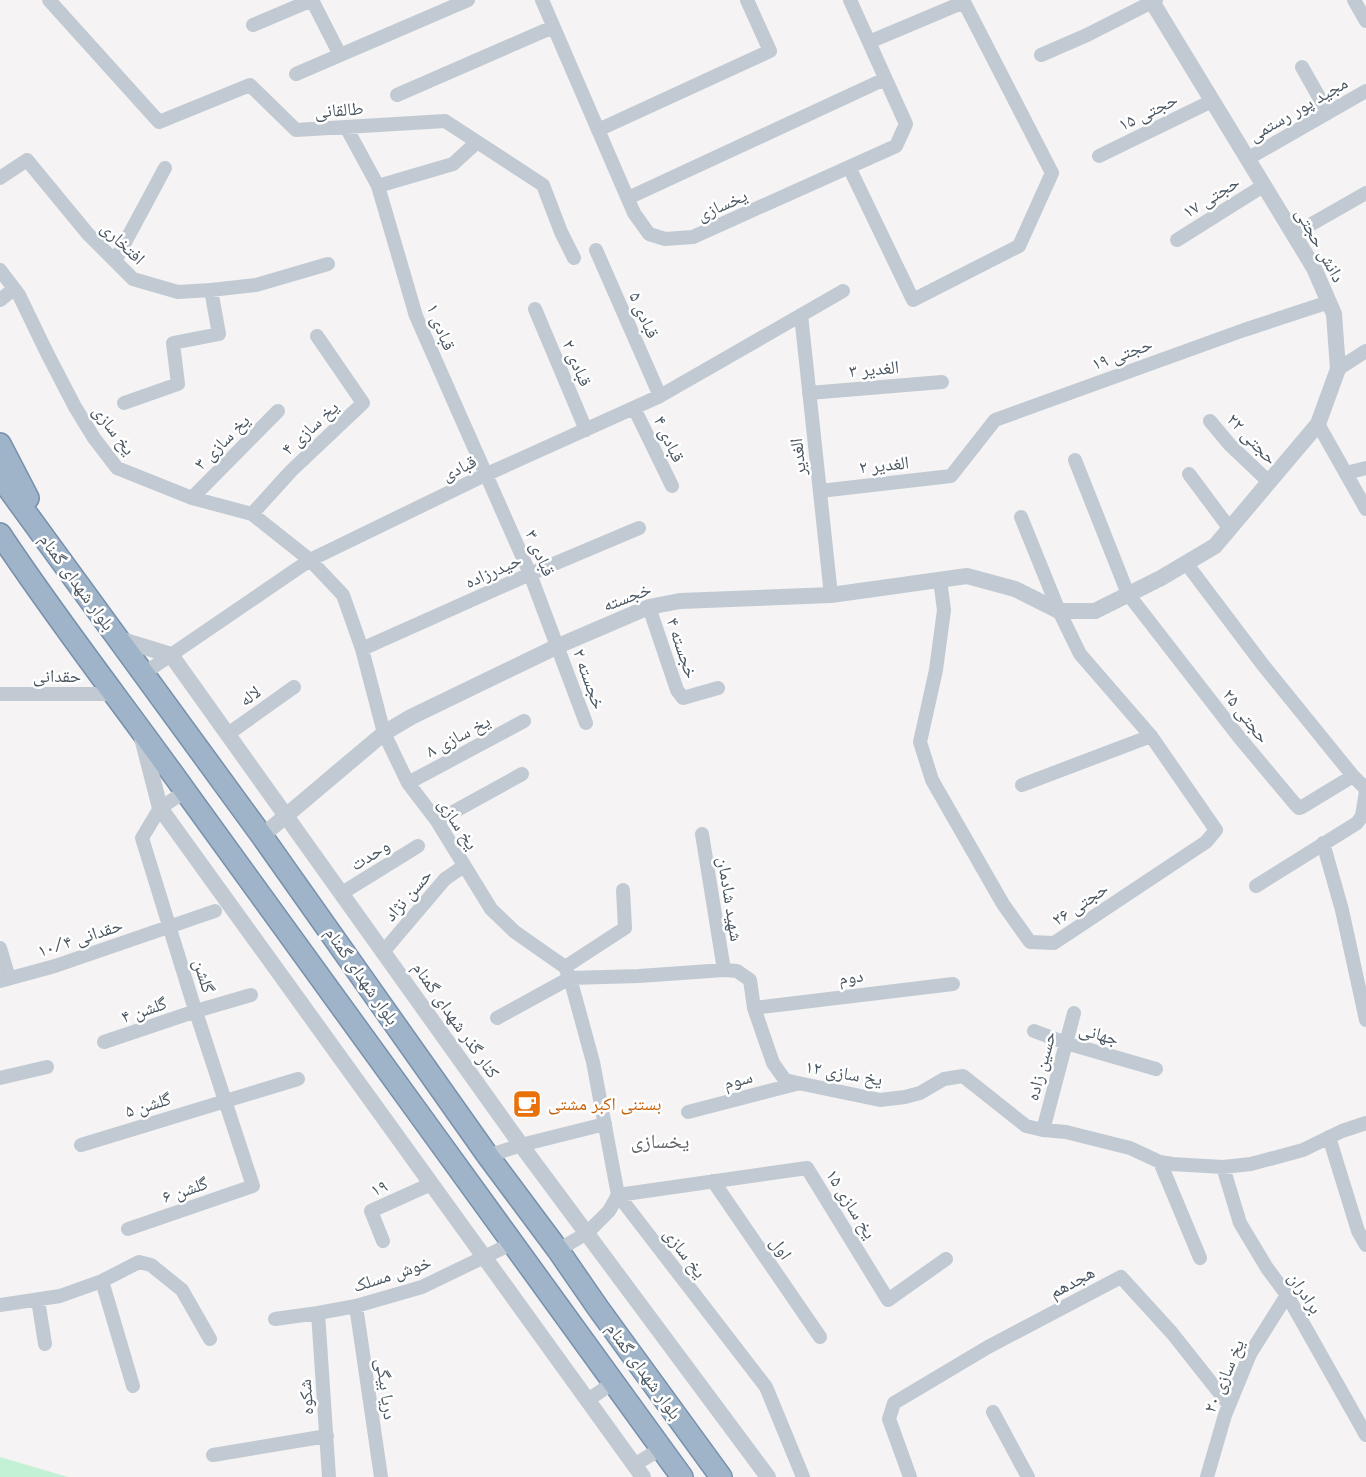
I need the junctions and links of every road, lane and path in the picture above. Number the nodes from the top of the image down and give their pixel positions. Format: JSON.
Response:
{"nodes":[{"id":1,"x":49,"y":0,"type":"edge"},
{"id":2,"x":468,"y":0,"type":"edge"},
{"id":3,"x":542,"y":0,"type":"edge"},
{"id":4,"x":747,"y":0,"type":"edge"},
{"id":5,"x":850,"y":0,"type":"edge"},
{"id":6,"x":1354,"y":0,"type":"edge"},
{"id":7,"x":1153,"y":1,"type":"edge"},
{"id":8,"x":1366,"y":21,"type":"edge"},
{"id":9,"x":253,"y":25,"type":"dead end"},
{"id":10,"x":554,"y":27,"type":"junction"},
{"id":11,"x":869,"y":42,"type":"junction"},
{"id":12,"x":340,"y":55,"type":"junction"},
{"id":13,"x":1041,"y":55,"type":"dead end"},
{"id":14,"x":1302,"y":67,"type":"dead end"},
{"id":15,"x":296,"y":74,"type":"dead end"},
{"id":16,"x":885,"y":79,"type":"junction"},
{"id":17,"x":1366,"y":91,"type":"edge"},
{"id":18,"x":397,"y":95,"type":"dead end"},
{"id":19,"x":1212,"y":101,"type":"junction"},
{"id":20,"x":1328,"y":113,"type":"junction"},
{"id":21,"x":346,"y":128,"type":"junction"},
{"id":22,"x":598,"y":130,"type":"junction"},
{"id":23,"x":477,"y":142,"type":"junction"},
{"id":24,"x":1099,"y":156,"type":"dead end"},
{"id":25,"x":1247,"y":159,"type":"junction"},
{"id":26,"x":849,"y":167,"type":"junction"},
{"id":27,"x":165,"y":168,"type":"dead end"},
{"id":28,"x":0,"y":178,"type":"edge"},
{"id":29,"x":378,"y":186,"type":"junction"},
{"id":30,"x":1263,"y":186,"type":"junction"},
{"id":31,"x":1366,"y":193,"type":"edge"},
{"id":32,"x":628,"y":198,"type":"junction"},
{"id":33,"x":1294,"y":234,"type":"junction"},
{"id":34,"x":1177,"y":240,"type":"dead end"},
{"id":35,"x":596,"y":250,"type":"dead end"},
{"id":36,"x":573,"y":258,"type":"dead end"},
{"id":37,"x":115,"y":261,"type":"junction"},
{"id":38,"x":328,"y":264,"type":"dead end"},
{"id":39,"x":0,"y":270,"type":"edge"},
{"id":40,"x":14,"y":289,"type":"junction"},
{"id":41,"x":211,"y":290,"type":"junction"},
{"id":42,"x":843,"y":291,"type":"dead end"},
{"id":43,"x":0,"y":300,"type":"edge"},
{"id":44,"x":1329,"y":302,"type":"junction"},
{"id":45,"x":535,"y":309,"type":"dead end"},
{"id":46,"x":801,"y":315,"type":"junction"},
{"id":47,"x":317,"y":336,"type":"dead end"},
{"id":48,"x":1366,"y":351,"type":"edge"},
{"id":49,"x":1338,"y":369,"type":"junction"},
{"id":50,"x":942,"y":382,"type":"dead end"},
{"id":51,"x":809,"y":393,"type":"junction"},
{"id":52,"x":660,"y":396,"type":"junction"},
{"id":53,"x":124,"y":403,"type":"dead end"},
{"id":54,"x":634,"y":408,"type":"junction"},
{"id":55,"x":278,"y":411,"type":"dead end"},
{"id":56,"x":1210,"y":421,"type":"dead end"},
{"id":57,"x":1318,"y":424,"type":"junction"},
{"id":58,"x":586,"y":430,"type":"junction"},
{"id":59,"x":0,"y":444,"type":"edge"},
{"id":60,"x":1075,"y":460,"type":"dead end"},
{"id":61,"x":1366,"y":468,"type":"edge"},
{"id":62,"x":1346,"y":473,"type":"junction"},
{"id":63,"x":1189,"y":474,"type":"dead end"},
{"id":64,"x":485,"y":475,"type":"junction"},
{"id":65,"x":951,"y":476,"type":"joint"},
{"id":66,"x":0,"y":477,"type":"edge"},
{"id":67,"x":1269,"y":482,"type":"junction"},
{"id":68,"x":672,"y":486,"type":"dead end"},
{"id":69,"x":820,"y":490,"type":"junction"},
{"id":70,"x":192,"y":498,"type":"junction"},
{"id":71,"x":1366,"y":509,"type":"edge"},
{"id":72,"x":252,"y":514,"type":"junction"},
{"id":73,"x":1021,"y":517,"type":"dead end"},
{"id":74,"x":639,"y":528,"type":"dead end"},
{"id":75,"x":1230,"y":529,"type":"junction"},
{"id":76,"x":0,"y":534,"type":"edge"},
{"id":77,"x":0,"y":547,"type":"edge"},
{"id":78,"x":57,"y":554,"type":"junction"},
{"id":79,"x":310,"y":560,"type":"junction"},
{"id":80,"x":1186,"y":563,"type":"junction"},
{"id":81,"x":530,"y":574,"type":"junction"},
{"id":82,"x":28,"y":576,"type":"junction"},
{"id":83,"x":940,"y":580,"type":"junction"},
{"id":84,"x":1128,"y":594,"type":"junction"},
{"id":85,"x":831,"y":595,"type":"junction"},
{"id":86,"x":649,"y":607,"type":"junction"},
{"id":87,"x":1059,"y":611,"type":"junction"},
{"id":88,"x":119,"y":639,"type":"junction"},
{"id":89,"x":558,"y":646,"type":"junction"},
{"id":90,"x":362,"y":649,"type":"junction"},
{"id":91,"x":171,"y":655,"type":"junction"},
{"id":92,"x":143,"y":674,"type":"junction"},
{"id":93,"x":294,"y":687,"type":"dead end"},
{"id":94,"x":718,"y":688,"type":"dead end"},
{"id":95,"x":0,"y":694,"type":"edge"},
{"id":96,"x":115,"y":694,"type":"junction"},
{"id":97,"x":524,"y":721,"type":"dead end"},
{"id":98,"x":586,"y":723,"type":"dead end"},
{"id":99,"x":139,"y":728,"type":"junction"},
{"id":100,"x":384,"y":733,"type":"junction"},
{"id":101,"x":228,"y":734,"type":"junction"},
{"id":102,"x":1150,"y":735,"type":"junction"},
{"id":103,"x":522,"y":774,"type":"dead end"},
{"id":104,"x":1353,"y":776,"type":"junction"},
{"id":105,"x":408,"y":783,"type":"junction"},
{"id":106,"x":1022,"y":785,"type":"dead end"},
{"id":107,"x":1366,"y":790,"type":"edge"},
{"id":108,"x":186,"y":791,"type":"junction"},
{"id":109,"x":160,"y":808,"type":"junction"},
{"id":110,"x":286,"y":816,"type":"junction"},
{"id":111,"x":437,"y":821,"type":"junction"},
{"id":112,"x":702,"y":834,"type":"dead end"},
{"id":113,"x":262,"y":836,"type":"junction"},
{"id":114,"x":1323,"y":843,"type":"junction"},
{"id":115,"x":418,"y":846,"type":"dead end"},
{"id":116,"x":464,"y":866,"type":"junction"},
{"id":117,"x":1256,"y":886,"type":"dead end"},
{"id":118,"x":622,"y":890,"type":"dead end"},
{"id":119,"x":342,"y":893,"type":"junction"},
{"id":120,"x":215,"y":911,"type":"dead end"},
{"id":121,"x":170,"y":927,"type":"junction"},
{"id":122,"x":0,"y":948,"type":"edge"},
{"id":123,"x":383,"y":952,"type":"junction"},
{"id":124,"x":724,"y":970,"type":"junction"},
{"id":125,"x":568,"y":973,"type":"junction"},
{"id":126,"x":363,"y":977,"type":"junction"},
{"id":127,"x":5,"y":979,"type":"edge"},
{"id":128,"x":953,"y":984,"type":"dead end"},
{"id":129,"x":251,"y":995,"type":"dead end"},
{"id":130,"x":335,"y":999,"type":"junction"},
{"id":131,"x":754,"y":1008,"type":"junction"},
{"id":132,"x":196,"y":1011,"type":"junction"},
{"id":133,"x":1074,"y":1013,"type":"dead end"},
{"id":134,"x":497,"y":1018,"type":"dead end"},
{"id":135,"x":1366,"y":1020,"type":"edge"},
{"id":136,"x":1034,"y":1031,"type":"dead end"},
{"id":137,"x":104,"y":1042,"type":"dead end"},
{"id":138,"x":1066,"y":1042,"type":"junction"},
{"id":139,"x":47,"y":1067,"type":"dead end"},
{"id":140,"x":1156,"y":1069,"type":"dead end"},
{"id":141,"x":0,"y":1078,"type":"edge"},
{"id":142,"x":298,"y":1079,"type":"dead end"},
{"id":143,"x":798,"y":1083,"type":"junction"},
{"id":144,"x":225,"y":1100,"type":"junction"},
{"id":145,"x":688,"y":1112,"type":"dead end"},
{"id":146,"x":1366,"y":1123,"type":"edge"},
{"id":147,"x":605,"y":1124,"type":"junction"},
{"id":148,"x":1043,"y":1130,"type":"junction"},
{"id":149,"x":1329,"y":1137,"type":"junction"},
{"id":150,"x":81,"y":1144,"type":"dead end"},
{"id":151,"x":521,"y":1145,"type":"junction"},
{"id":152,"x":489,"y":1156,"type":"junction"},
{"id":153,"x":1160,"y":1162,"type":"junction"},
{"id":154,"x":1223,"y":1167,"type":"junction"},
{"id":155,"x":713,"y":1181,"type":"junction"},
{"id":156,"x":430,"y":1184,"type":"junction"},
{"id":157,"x":253,"y":1186,"type":"joint"},
{"id":158,"x":618,"y":1194,"type":"junction"},
{"id":159,"x":128,"y":1229,"type":"dead end"},
{"id":160,"x":587,"y":1233,"type":"junction"},
{"id":161,"x":383,"y":1241,"type":"dead end"},
{"id":162,"x":513,"y":1243,"type":"junction"},
{"id":163,"x":1366,"y":1245,"type":"edge"},
{"id":164,"x":558,"y":1251,"type":"junction"},
{"id":165,"x":483,"y":1257,"type":"junction"},
{"id":166,"x":1200,"y":1258,"type":"dead end"},
{"id":167,"x":946,"y":1259,"type":"dead end"},
{"id":168,"x":102,"y":1281,"type":"junction"},
{"id":169,"x":1287,"y":1294,"type":"junction"},
{"id":170,"x":38,"y":1300,"type":"junction"},
{"id":171,"x":0,"y":1305,"type":"edge"},
{"id":172,"x":356,"y":1306,"type":"junction"},
{"id":173,"x":318,"y":1313,"type":"junction"},
{"id":174,"x":275,"y":1319,"type":"dead end"},
{"id":175,"x":820,"y":1337,"type":"dead end"},
{"id":176,"x":210,"y":1339,"type":"dead end"},
{"id":177,"x":45,"y":1344,"type":"dead end"},
{"id":178,"x":614,"y":1382,"type":"junction"},
{"id":179,"x":133,"y":1386,"type":"dead end"},
{"id":180,"x":588,"y":1400,"type":"junction"},
{"id":181,"x":1229,"y":1405,"type":"junction"},
{"id":182,"x":993,"y":1412,"type":"dead end"},
{"id":183,"x":1366,"y":1435,"type":"edge"},
{"id":184,"x":327,"y":1436,"type":"junction"},
{"id":185,"x":662,"y":1448,"type":"junction"},
{"id":186,"x":213,"y":1455,"type":"dead end"},
{"id":187,"x":639,"y":1471,"type":"edge"},
{"id":188,"x":329,"y":1477,"type":"edge"},
{"id":189,"x":381,"y":1477,"type":"edge"},
{"id":190,"x":682,"y":1477,"type":"edge"},
{"id":191,"x":721,"y":1477,"type":"edge"},
{"id":192,"x":768,"y":1477,"type":"edge"},
{"id":193,"x":803,"y":1477,"type":"edge"},
{"id":194,"x":910,"y":1477,"type":"edge"},
{"id":195,"x":1028,"y":1477,"type":"edge"},
{"id":196,"x":1207,"y":1477,"type":"edge"}],
"edges":[{"from":1,"to":21,"type":"street","name":"طالقانی"},
{"from":2,"to":12,"type":"street"},
{"from":3,"to":10,"type":"street","name":"یخسازی"},
{"from":4,"to":22,"type":"street"},
{"from":5,"to":11,"type":"street","name":"یخسازی"},
{"from":6,"to":8,"type":"street"},
{"from":7,"to":13,"type":"street"},
{"from":7,"to":19,"type":"street","name":"دانش حجتی"},
{"from":9,"to":12,"type":"street"},
{"from":10,"to":18,"type":"street"},
{"from":10,"to":22,"type":"street","name":"یخسازی"},
{"from":11,"to":16,"type":"street","name":"یخسازی"},
{"from":11,"to":26,"type":"street"},
{"from":12,"to":15,"type":"street"},
{"from":14,"to":20,"type":"street"},
{"from":16,"to":26,"type":"street","name":"یخسازی"},
{"from":16,"to":32,"type":"street"},
{"from":17,"to":20,"type":"street","name":"مجید پور رستمی"},
{"from":19,"to":24,"type":"street","name":"حجتی ۱۵"},
{"from":19,"to":25,"type":"street","name":"دانش حجتی"},
{"from":20,"to":25,"type":"street","name":"مجید پور رستمی"},
{"from":21,"to":23,"type":"street","name":"طالقانی"},
{"from":21,"to":29,"type":"street","name":"قبادی ۱"},
{"from":22,"to":32,"type":"street","name":"یخسازی"},
{"from":23,"to":29,"type":"street"},
{"from":23,"to":36,"type":"street","name":"طالقانی"},
{"from":25,"to":30,"type":"street","name":"دانش حجتی"},
{"from":26,"to":32,"type":"street","name":"یخسازی"},
{"from":27,"to":37,"type":"street"},
{"from":28,"to":37,"type":"street","name":"افتخاری"},
{"from":29,"to":64,"type":"street","name":"قبادی ۱"},
{"from":30,"to":33,"type":"street","name":"دانش حجتی"},
{"from":30,"to":34,"type":"street","name":"حجتی ۱۷"},
{"from":31,"to":33,"type":"street"},
{"from":33,"to":44,"type":"street","name":"دانش حجتی"},
{"from":35,"to":52,"type":"street","name":"قبادی ۵"},
{"from":37,"to":41,"type":"street","name":"افتخاری"},
{"from":38,"to":41,"type":"street","name":"افتخاری"},
{"from":39,"to":40,"type":"street","name":"یخ سازی"},
{"from":40,"to":43,"type":"street"},
{"from":40,"to":70,"type":"street","name":"یخ سازی"},
{"from":41,"to":53,"type":"street"},
{"from":42,"to":46,"type":"street","name":"قبادی"},
{"from":44,"to":49,"type":"street","name":"دانش حجتی"},
{"from":44,"to":65,"type":"street","name":"حجتی ۱۹"},
{"from":45,"to":58,"type":"street","name":"قبادی ۲"},
{"from":46,"to":51,"type":"street","name":"الغدیر"},
{"from":46,"to":52,"type":"street","name":"قبادی"},
{"from":47,"to":72,"type":"street","name":"یخ سازی ۴"},
{"from":48,"to":49,"type":"street"},
{"from":49,"to":57,"type":"street","name":"دانش حجتی"},
{"from":50,"to":51,"type":"street","name":"الغدیر ۳"},
{"from":51,"to":69,"type":"street","name":"الغدیر"},
{"from":52,"to":54,"type":"street","name":"قبادی"},
{"from":54,"to":58,"type":"street","name":"قبادی"},
{"from":54,"to":68,"type":"street","name":"قبادی ۴"},
{"from":55,"to":70,"type":"street","name":"یخ سازی ۳"},
{"from":56,"to":67,"type":"street","name":"حجتی ۲۲"},
{"from":57,"to":62,"type":"street"},
{"from":57,"to":67,"type":"street","name":"دانش حجتی"},
{"from":58,"to":64,"type":"street","name":"قبادی"},
{"from":59,"to":78,"type":"highway"},
{"from":60,"to":84,"type":"street"},
{"from":61,"to":62,"type":"street"},
{"from":62,"to":71,"type":"street"},
{"from":63,"to":75,"type":"street"},
{"from":64,"to":79,"type":"street","name":"قبادی"},
{"from":64,"to":81,"type":"street","name":"قبادی ۳"},
{"from":65,"to":69,"type":"street","name":"الغدیر ۲"},
{"from":66,"to":78,"type":"highway","name":"بلوار شهدای گمنام"},
{"from":67,"to":75,"type":"street","name":"دانش حجتی"},
{"from":69,"to":85,"type":"street","name":"الغدیر"},
{"from":70,"to":72,"type":"street","name":"یخ سازی"},
{"from":72,"to":79,"type":"street","name":"یخ سازی"},
{"from":73,"to":87,"type":"street","name":"حجتی ۲۶"},
{"from":74,"to":81,"type":"street","name":"حیدرزاده"},
{"from":75,"to":80,"type":"street","name":"دانش حجتی"},
{"from":76,"to":82,"type":"highway","name":"بلوار شهدای گمنام"},
{"from":77,"to":82,"type":"highway"},
{"from":78,"to":88,"type":"highway","name":"بلوار شهدای گمنام"},
{"from":79,"to":90,"type":"street","name":"یخ سازی"},
{"from":79,"to":91,"type":"street","name":"قبادی"},
{"from":80,"to":84,"type":"street","name":"دانش حجتی"},
{"from":80,"to":104,"type":"street"},
{"from":81,"to":89,"type":"street","name":"قبادی ۳"},
{"from":81,"to":90,"type":"street","name":"حیدرزاده"},
{"from":82,"to":96,"type":"highway","name":"بلوار شهدای گمنام"},
{"from":83,"to":85,"type":"street","name":"خجسته"},
{"from":83,"to":87,"type":"street","name":"خجسته"},
{"from":83,"to":102,"type":"street","name":"حجتی ۲۶"},
{"from":84,"to":87,"type":"street","name":"دانش حجتی"},
{"from":84,"to":104,"type":"street","name":"حجتی ۲۵"},
{"from":85,"to":86,"type":"street","name":"خجسته"},
{"from":86,"to":89,"type":"street","name":"خجسته"},
{"from":86,"to":94,"type":"street","name":"خجسته ۴"},
{"from":87,"to":102,"type":"street","name":"حجتی ۲۶"},
{"from":88,"to":91,"type":"street"},
{"from":88,"to":92,"type":"highway","name":"بلوار شهدای گمنام"},
{"from":89,"to":98,"type":"street","name":"خجسته ۲"},
{"from":89,"to":100,"type":"street","name":"خجسته"},
{"from":90,"to":100,"type":"street","name":"یخ سازی"},
{"from":91,"to":92,"type":"street","name":"قبادی"},
{"from":91,"to":101,"type":"street","name":"کنار گذر شهدای گمنام"},
{"from":92,"to":113,"type":"highway","name":"بلوار شهدای گمنام"},
{"from":93,"to":101,"type":"street","name":"لاله"},
{"from":95,"to":96,"type":"street","name":"حقدانی"},
{"from":96,"to":99,"type":"highway","name":"بلوار شهدای گمنام"},
{"from":97,"to":105,"type":"street","name":"یخ سازی ۸"},
{"from":99,"to":108,"type":"highway","name":"بلوار شهدای گمنام"},
{"from":99,"to":109,"type":"street"},
{"from":100,"to":105,"type":"street","name":"یخ سازی"},
{"from":100,"to":110,"type":"street","name":"خجسته"},
{"from":101,"to":110,"type":"street","name":"کنار گذر شهدای گمنام"},
{"from":102,"to":106,"type":"street"},
{"from":103,"to":111,"type":"street"},
{"from":104,"to":107,"type":"street"},
{"from":105,"to":111,"type":"street","name":"یخ سازی"},
{"from":107,"to":114,"type":"street"},
{"from":108,"to":109,"type":"street","name":"گلشن"},
{"from":108,"to":130,"type":"highway","name":"بلوار شهدای گمنام"},
{"from":109,"to":121,"type":"street","name":"گلشن"},
{"from":109,"to":156,"type":"street"},
{"from":110,"to":113,"type":"street","name":"خجسته"},
{"from":110,"to":119,"type":"street","name":"کنار گذر شهدای گمنام"},
{"from":111,"to":116,"type":"street","name":"یخ سازی"},
{"from":112,"to":124,"type":"street","name":"شهید شادمان"},
{"from":113,"to":126,"type":"highway","name":"بلوار شهدای گمنام"},
{"from":114,"to":117,"type":"street"},
{"from":114,"to":135,"type":"street"},
{"from":115,"to":119,"type":"street","name":"وحدت"},
{"from":116,"to":123,"type":"street","name":"حسن نژاد"},
{"from":116,"to":125,"type":"street","name":"یخ سازی"},
{"from":118,"to":125,"type":"street"},
{"from":119,"to":123,"type":"street","name":"کنار گذر شهدای گمنام"},
{"from":120,"to":121,"type":"street","name":"حقدانی ۱۰/۴"},
{"from":121,"to":127,"type":"street","name":"حقدانی ۱۰/۴"},
{"from":121,"to":132,"type":"street","name":"گلشن"},
{"from":122,"to":127,"type":"street"},
{"from":123,"to":151,"type":"street","name":"کنار گذر شهدای گمنام"},
{"from":124,"to":125,"type":"street","name":"یخ سازی ۱۲"},
{"from":124,"to":131,"type":"street","name":"یخ سازی ۱۲"},
{"from":125,"to":134,"type":"street"},
{"from":125,"to":147,"type":"street","name":"یخ سازی"},
{"from":126,"to":130,"type":"highway"},
{"from":126,"to":152,"type":"highway","name":"بلوار شهدای گمنام"},
{"from":128,"to":131,"type":"street","name":"دوم"},
{"from":129,"to":132,"type":"street","name":"گلشن ۴"},
{"from":130,"to":162,"type":"highway","name":"بلوار شهدای گمنام"},
{"from":131,"to":143,"type":"street","name":"یخ سازی ۱۲"},
{"from":132,"to":137,"type":"street","name":"گلشن ۴"},
{"from":132,"to":144,"type":"street","name":"گلشن"},
{"from":133,"to":138,"type":"street","name":"حسین زاده"},
{"from":136,"to":138,"type":"street","name":"جهانی"},
{"from":138,"to":140,"type":"street","name":"جهانی"},
{"from":138,"to":148,"type":"street","name":"حسین زاده"},
{"from":139,"to":141,"type":"street"},
{"from":142,"to":144,"type":"street","name":"گلشن ۵"},
{"from":143,"to":145,"type":"street","name":"سوم"},
{"from":143,"to":148,"type":"street","name":"یخ سازی ۱۲"},
{"from":144,"to":150,"type":"street","name":"گلشن ۵"},
{"from":144,"to":157,"type":"street","name":"گلشن"},
{"from":146,"to":149,"type":"street","name":"یخ سازی ۱۲"},
{"from":147,"to":151,"type":"street"},
{"from":147,"to":158,"type":"street","name":"یخ سازی"},
{"from":148,"to":153,"type":"street","name":"یخ سازی ۱۲"},
{"from":149,"to":154,"type":"street","name":"یخ سازی ۱۲"},
{"from":149,"to":163,"type":"street"},
{"from":151,"to":152,"type":"street"},
{"from":151,"to":160,"type":"street","name":"کنار گذر شهدای گمنام"},
{"from":152,"to":164,"type":"highway","name":"بلوار شهدای گمنام"},
{"from":153,"to":154,"type":"street","name":"یخ سازی ۱۲"},
{"from":153,"to":166,"type":"street"},
{"from":154,"to":169,"type":"street","name":"برادران"},
{"from":155,"to":158,"type":"street","name":"یخ سازی ۱۵"},
{"from":155,"to":167,"type":"street","name":"یخ سازی ۱۵"},
{"from":155,"to":175,"type":"street","name":"اول"},
{"from":156,"to":161,"type":"street","name":"۱۹"},
{"from":156,"to":165,"type":"street"},
{"from":157,"to":159,"type":"street","name":"گلشن ۶"},
{"from":158,"to":160,"type":"street"},
{"from":158,"to":193,"type":"street","name":"یخ سازی"},
{"from":160,"to":164,"type":"street"},
{"from":160,"to":192,"type":"street","name":"کنار گذر شهدای گمنام"},
{"from":162,"to":165,"type":"street","name":"خوش مسلک"},
{"from":162,"to":178,"type":"highway","name":"بلوار شهدای گمنام"},
{"from":164,"to":191,"type":"highway","name":"بلوار شهدای گمنام"},
{"from":165,"to":172,"type":"street","name":"خوش مسلک"},
{"from":165,"to":180,"type":"street"},
{"from":168,"to":170,"type":"street"},
{"from":168,"to":176,"type":"street"},
{"from":168,"to":179,"type":"street"},
{"from":169,"to":181,"type":"street","name":"یخ سازی ۲۰"},
{"from":169,"to":183,"type":"street","name":"برادران"},
{"from":170,"to":171,"type":"street"},
{"from":170,"to":177,"type":"street"},
{"from":172,"to":173,"type":"street","name":"خوش مسلک"},
{"from":172,"to":189,"type":"street","name":"دریا بیگی"},
{"from":173,"to":174,"type":"street","name":"خوش مسلک"},
{"from":173,"to":184,"type":"street","name":"شکوه"},
{"from":178,"to":180,"type":"street"},
{"from":178,"to":185,"type":"highway","name":"بلوار شهدای گمنام"},
{"from":180,"to":187,"type":"street"},
{"from":181,"to":194,"type":"street","name":"هجدهم"},
{"from":181,"to":196,"type":"street","name":"یخ سازی ۲۰"},
{"from":182,"to":195,"type":"street"},
{"from":184,"to":186,"type":"street"},
{"from":184,"to":188,"type":"street","name":"شکوه"},
{"from":185,"to":187,"type":"street"},
{"from":185,"to":190,"type":"highway","name":"بلوار شهدای گمنام"}]}
